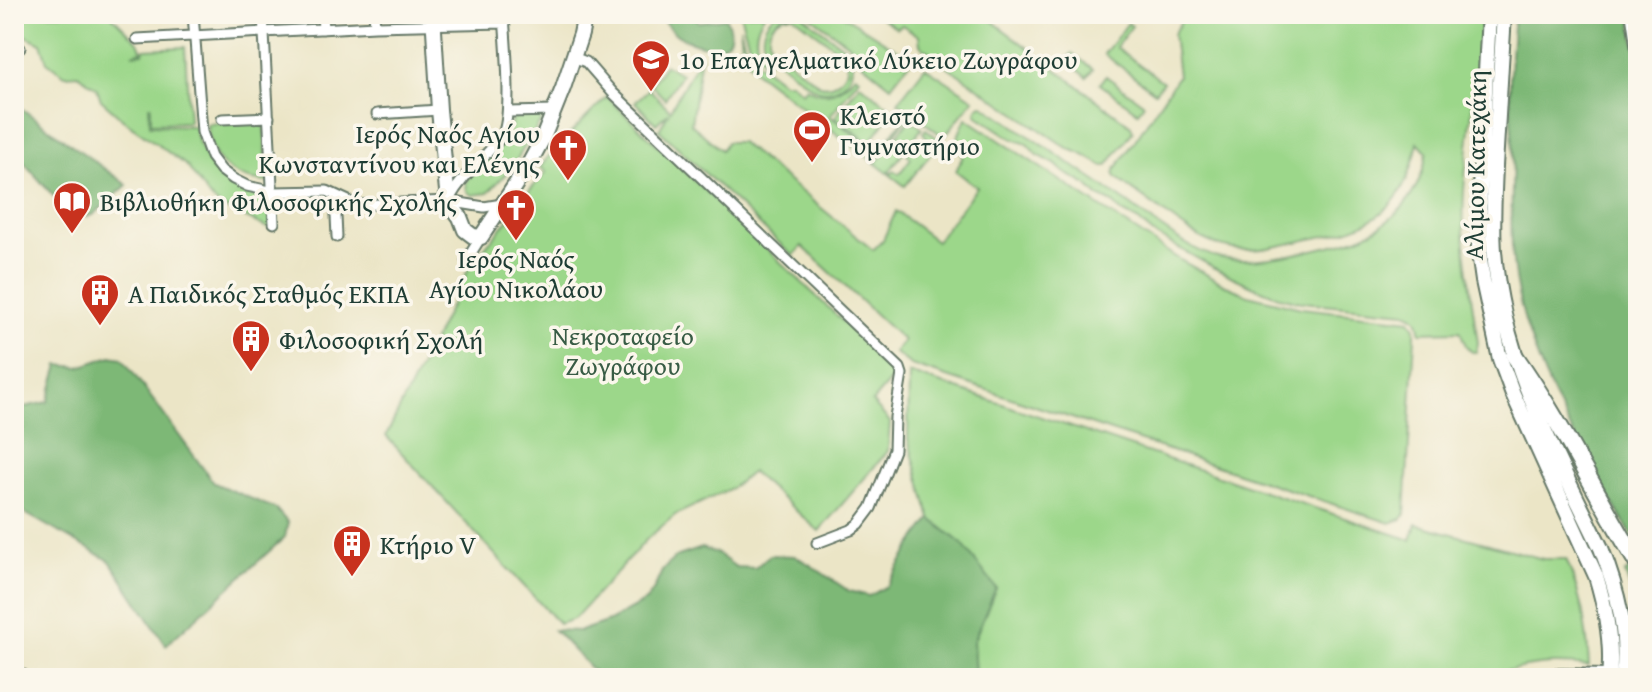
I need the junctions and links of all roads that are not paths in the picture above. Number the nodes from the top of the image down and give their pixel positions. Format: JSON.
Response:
{"nodes":[{"id":1,"x":193,"y":14,"type":"edge"},
{"id":2,"x":263,"y":14,"type":"edge"},
{"id":3,"x":322,"y":14,"type":"edge"},
{"id":4,"x":374,"y":14,"type":"edge"},
{"id":5,"x":585,"y":14,"type":"edge"},
{"id":6,"x":1489,"y":14,"type":"edge"},
{"id":7,"x":1504,"y":14,"type":"edge"},
{"id":8,"x":1631,"y":14,"type":"edge"},
{"id":9,"x":504,"y":18,"type":"edge"},
{"id":10,"x":433,"y":19,"type":"edge"},
{"id":11,"x":375,"y":26,"type":"junction"},
{"id":12,"x":323,"y":29,"type":"junction"},
{"id":13,"x":264,"y":32,"type":"junction"},
{"id":14,"x":194,"y":35,"type":"junction"},
{"id":15,"x":137,"y":39,"type":"dead end"},
{"id":16,"x":573,"y":57,"type":"junction"},
{"id":17,"x":1638,"y":59,"type":"edge"},
{"id":18,"x":439,"y":110,"type":"junction"},
{"id":19,"x":554,"y":111,"type":"junction"},
{"id":20,"x":508,"y":112,"type":"junction"},
{"id":21,"x":377,"y":114,"type":"dead end"},
{"id":22,"x":269,"y":117,"type":"junction"},
{"id":23,"x":222,"y":119,"type":"dead end"},
{"id":24,"x":274,"y":192,"type":"junction"},
{"id":25,"x":335,"y":195,"type":"junction"},
{"id":26,"x":448,"y":201,"type":"junction"},
{"id":27,"x":502,"y":204,"type":"junction"},
{"id":28,"x":274,"y":223,"type":"dead end"},
{"id":29,"x":337,"y":237,"type":"dead end"},
{"id":30,"x":481,"y":237,"type":"junction"},
{"id":31,"x":466,"y":261,"type":"dead end"},
{"id":32,"x":1514,"y":355,"type":"junction"},
{"id":33,"x":817,"y":543,"type":"dead end"},
{"id":34,"x":1638,"y":564,"type":"edge"},
{"id":35,"x":14,"y":673,"type":"edge"},
{"id":36,"x":1562,"y":677,"type":"edge"},
{"id":37,"x":24,"y":678,"type":"edge"},
{"id":38,"x":1537,"y":678,"type":"edge"},
{"id":39,"x":1606,"y":678,"type":"edge"},
{"id":40,"x":1623,"y":678,"type":"edge"}],
"edges":[{"from":1,"to":14,"type":"street"},
{"from":2,"to":13,"type":"street"},
{"from":3,"to":12,"type":"street"},
{"from":4,"to":11,"type":"street"},
{"from":5,"to":16,"type":"main road"},
{"from":6,"to":39,"type":"main road","name":"Αλίμου Κατεχάκη"},
{"from":7,"to":32,"type":"main road","name":"Αλίμου Κατεχάκη"},
{"from":8,"to":17,"type":"street"},
{"from":9,"to":10,"type":"street"},
{"from":9,"to":20,"type":"street"},
{"from":10,"to":11,"type":"street"},
{"from":10,"to":18,"type":"main road"},
{"from":11,"to":12,"type":"street"},
{"from":12,"to":13,"type":"street"},
{"from":13,"to":14,"type":"street"},
{"from":13,"to":22,"type":"street"},
{"from":14,"to":15,"type":"street"},
{"from":14,"to":24,"type":"street"},
{"from":16,"to":19,"type":"main road"},
{"from":16,"to":33,"type":"street"},
{"from":18,"to":21,"type":"street"},
{"from":18,"to":26,"type":"main road"},
{"from":19,"to":20,"type":"street"},
{"from":19,"to":27,"type":"main road"},
{"from":20,"to":26,"type":"street"},
{"from":22,"to":23,"type":"street"},
{"from":22,"to":24,"type":"street"},
{"from":24,"to":25,"type":"street"},
{"from":24,"to":28,"type":"street"},
{"from":25,"to":26,"type":"street"},
{"from":25,"to":29,"type":"street"},
{"from":26,"to":27,"type":"street"},
{"from":26,"to":30,"type":"main road"},
{"from":27,"to":30,"type":"main road"},
{"from":30,"to":31,"type":"street"},
{"from":32,"to":34,"type":"highway"},
{"from":32,"to":40,"type":"main road","name":"Αλίμου Κατεχάκη"},
{"from":35,"to":37,"type":"main road"},
{"from":36,"to":38,"type":"highway"},
{"from":36,"to":39,"type":"highway"}]}
